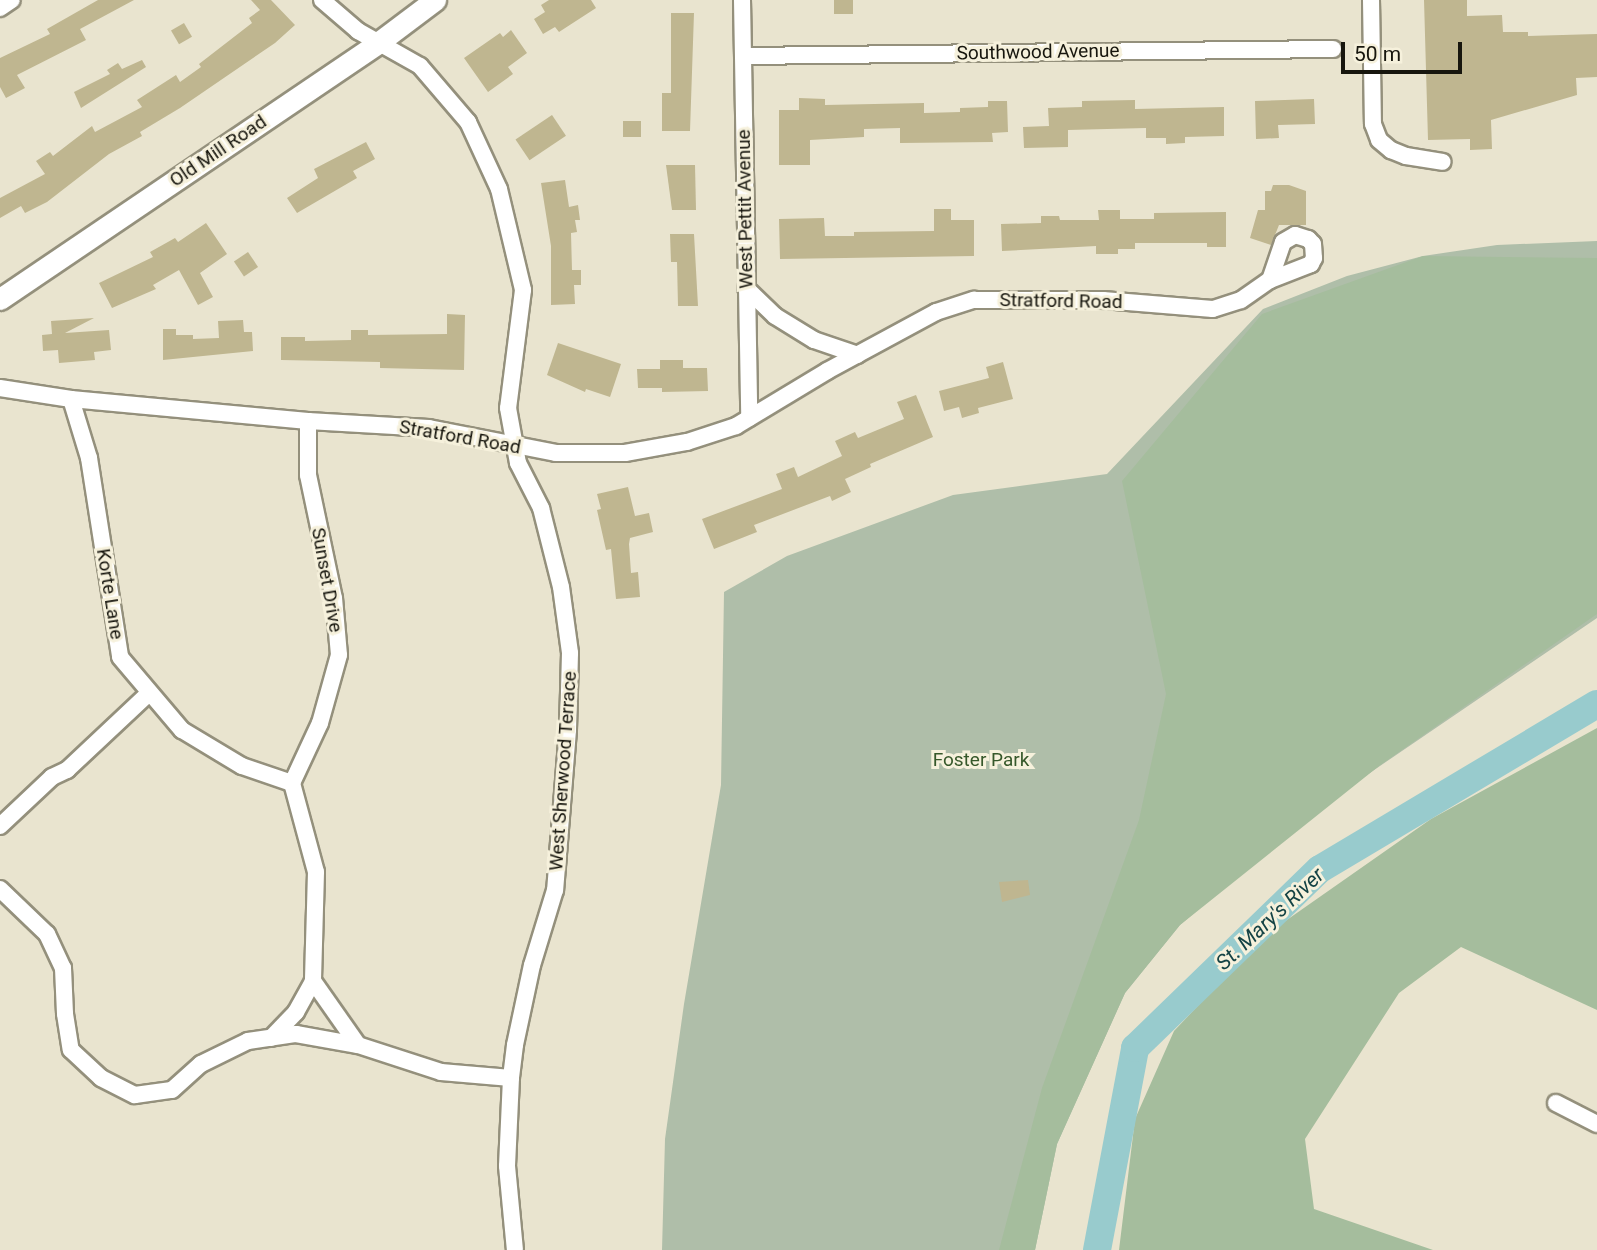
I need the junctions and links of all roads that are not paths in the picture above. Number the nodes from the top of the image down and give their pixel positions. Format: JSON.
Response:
{"nodes":[{"id":1,"x":12,"y":0,"type":"edge"},
{"id":2,"x":322,"y":0,"type":"edge"},
{"id":3,"x":435,"y":0,"type":"edge"},
{"id":4,"x":742,"y":0,"type":"edge"},
{"id":5,"x":1371,"y":0,"type":"edge"},
{"id":6,"x":0,"y":8,"type":"edge"},
{"id":7,"x":379,"y":42,"type":"junction"},
{"id":8,"x":1333,"y":49,"type":"dead end"},
{"id":9,"x":743,"y":56,"type":"junction"},
{"id":10,"x":1443,"y":162,"type":"dead end"},
{"id":11,"x":1270,"y":280,"type":"dead end"},
{"id":12,"x":746,"y":288,"type":"junction"},
{"id":13,"x":0,"y":299,"type":"edge"},
{"id":14,"x":858,"y":355,"type":"junction"},
{"id":15,"x":0,"y":388,"type":"edge"},
{"id":16,"x":71,"y":399,"type":"junction"},
{"id":17,"x":748,"y":418,"type":"junction"},
{"id":18,"x":308,"y":421,"type":"junction"},
{"id":19,"x":513,"y":447,"type":"junction"},
{"id":20,"x":149,"y":693,"type":"junction"},
{"id":21,"x":292,"y":783,"type":"junction"},
{"id":22,"x":0,"y":825,"type":"edge"},
{"id":23,"x":0,"y":889,"type":"edge"},
{"id":24,"x":313,"y":981,"type":"junction"},
{"id":25,"x":271,"y":1038,"type":"junction"},
{"id":26,"x":358,"y":1045,"type":"junction"},
{"id":27,"x":511,"y":1078,"type":"junction"},
{"id":28,"x":1556,"y":1103,"type":"dead end"},
{"id":29,"x":1597,"y":1124,"type":"edge"},
{"id":30,"x":515,"y":1250,"type":"edge"}],
"edges":[{"from":1,"to":6,"type":"street"},
{"from":2,"to":7,"type":"street","name":"West Sherwood Terrace"},
{"from":3,"to":7,"type":"main road","name":"Old Mill Road"},
{"from":4,"to":9,"type":"street","name":"West Pettit Avenue"},
{"from":5,"to":10,"type":"street"},
{"from":7,"to":13,"type":"main road","name":"Old Mill Road"},
{"from":7,"to":19,"type":"street","name":"West Sherwood Terrace"},
{"from":8,"to":9,"type":"street","name":"Southwood Avenue"},
{"from":9,"to":12,"type":"street","name":"West Pettit Avenue"},
{"from":11,"to":14,"type":"street","name":"Stratford Road"},
{"from":12,"to":14,"type":"street"},
{"from":12,"to":17,"type":"street","name":"West Pettit Avenue"},
{"from":14,"to":17,"type":"street","name":"Stratford Road"},
{"from":15,"to":16,"type":"street","name":"Stratford Road"},
{"from":16,"to":18,"type":"street","name":"Stratford Road"},
{"from":16,"to":20,"type":"street","name":"Korte Lane"},
{"from":17,"to":19,"type":"street","name":"Stratford Road"},
{"from":18,"to":19,"type":"street","name":"Stratford Road"},
{"from":18,"to":21,"type":"street","name":"Sunset Drive"},
{"from":19,"to":27,"type":"street","name":"West Sherwood Terrace"},
{"from":20,"to":21,"type":"street","name":"Korte Lane"},
{"from":20,"to":22,"type":"street"},
{"from":21,"to":24,"type":"street"},
{"from":23,"to":25,"type":"street"},
{"from":24,"to":25,"type":"street"},
{"from":24,"to":26,"type":"street"},
{"from":25,"to":26,"type":"street"},
{"from":26,"to":27,"type":"street"},
{"from":27,"to":30,"type":"street","name":"West Sherwood Terrace"},
{"from":28,"to":29,"type":"street"}]}
